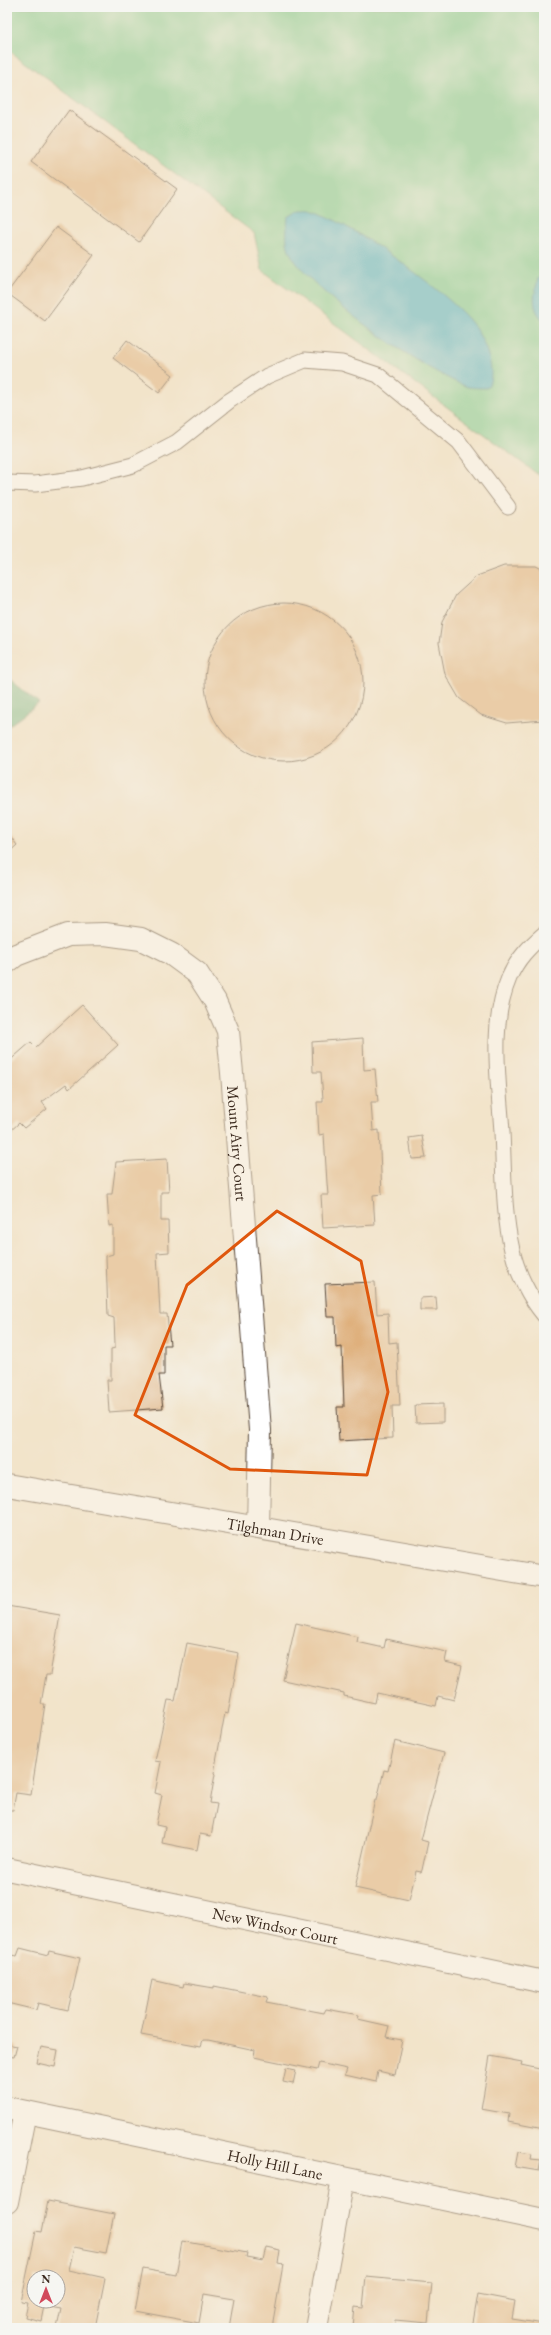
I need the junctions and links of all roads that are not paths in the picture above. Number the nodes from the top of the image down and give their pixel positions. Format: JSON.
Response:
{"nodes":[{"id":1,"x":7,"y":482,"type":"edge"},
{"id":2,"x":508,"y":507,"type":"dead end"},
{"id":3,"x":544,"y":934,"type":"edge"},
{"id":4,"x":7,"y":962,"type":"edge"},
{"id":5,"x":544,"y":1315,"type":"edge"},
{"id":6,"x":7,"y":1485,"type":"edge"},
{"id":7,"x":258,"y":1528,"type":"junction"},
{"id":8,"x":544,"y":1577,"type":"edge"},
{"id":9,"x":7,"y":1869,"type":"edge"},
{"id":10,"x":544,"y":1982,"type":"edge"},
{"id":11,"x":16,"y":2110,"type":"edge"},
{"id":12,"x":343,"y":2179,"type":"junction"},
{"id":13,"x":7,"y":2202,"type":"edge"},
{"id":14,"x":544,"y":2220,"type":"edge"},
{"id":15,"x":316,"y":2328,"type":"edge"}],
"edges":[{"from":1,"to":2,"type":"lane"},
{"from":3,"to":5,"type":"lane"},
{"from":4,"to":7,"type":"street","name":"Mount Airy Court"},
{"from":6,"to":7,"type":"street","name":"Tilghman Drive"},
{"from":7,"to":8,"type":"street","name":"Tilghman Drive"},
{"from":9,"to":10,"type":"street","name":"New Windsor Court"},
{"from":11,"to":12,"type":"street","name":"Holly Hill Lane"},
{"from":11,"to":13,"type":"street"},
{"from":12,"to":14,"type":"street","name":"Holly Hill Lane"},
{"from":12,"to":15,"type":"street"}]}
